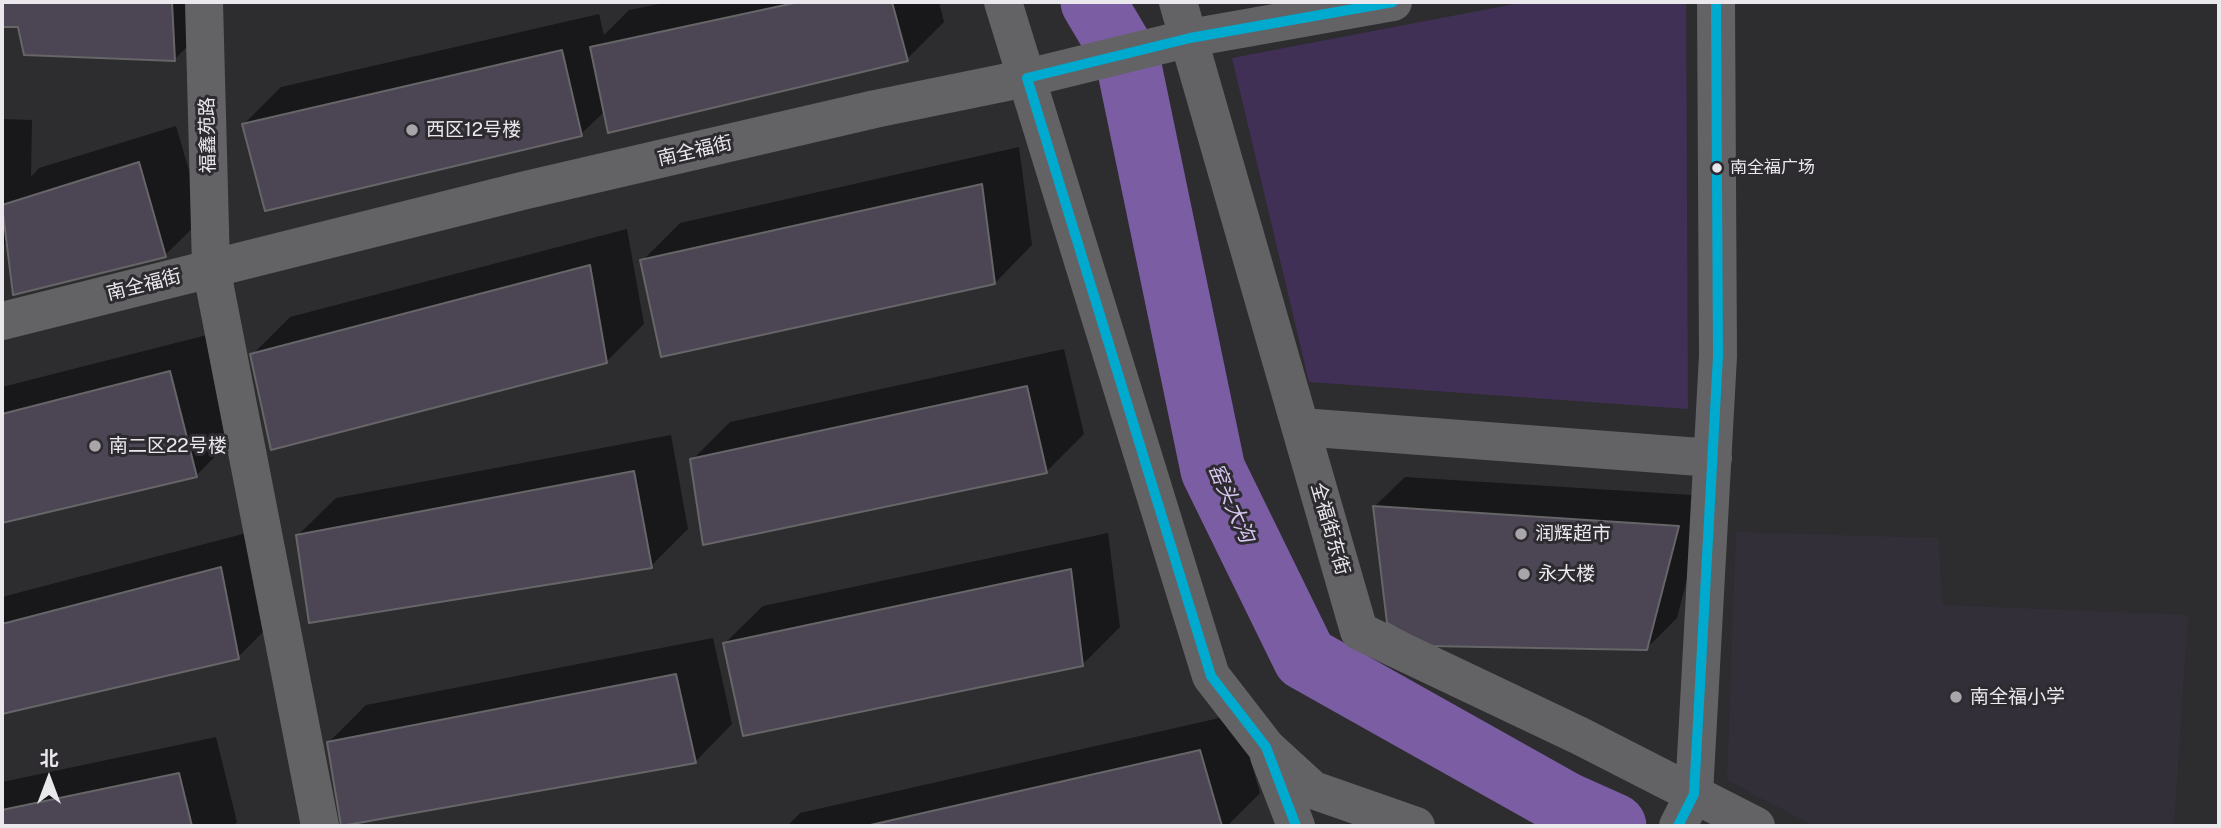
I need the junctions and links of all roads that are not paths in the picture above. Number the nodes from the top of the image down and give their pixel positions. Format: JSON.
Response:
{"nodes":[{"id":1,"x":204,"y":2,"type":"edge"},
{"id":2,"x":1003,"y":2,"type":"edge"},
{"id":3,"x":1178,"y":2,"type":"edge"},
{"id":4,"x":1393,"y":2,"type":"edge"},
{"id":5,"x":1716,"y":2,"type":"edge"},
{"id":6,"x":1353,"y":5,"type":"edge"},
{"id":7,"x":1190,"y":38,"type":"junction"},
{"id":8,"x":1027,"y":78,"type":"junction"},
{"id":9,"x":211,"y":267,"type":"junction"},
{"id":10,"x":2,"y":321,"type":"edge"},
{"id":11,"x":1301,"y":427,"type":"junction"},
{"id":12,"x":1713,"y":458,"type":"junction"},
{"id":13,"x":1266,"y":747,"type":"junction"},
{"id":14,"x":1686,"y":810,"type":"edge"},
{"id":15,"x":320,"y":826,"type":"edge"},
{"id":16,"x":1296,"y":826,"type":"edge"},
{"id":17,"x":1416,"y":826,"type":"edge"},
{"id":18,"x":1756,"y":826,"type":"edge"}],
"edges":[{"from":1,"to":9,"type":"street","name":"福鑫苑路"},
{"from":2,"to":8,"type":"street"},
{"from":3,"to":7,"type":"street","name":"全福街东街"},
{"from":4,"to":6,"type":"street","name":"南全福街"},
{"from":5,"to":12,"type":"street"},
{"from":6,"to":7,"type":"street","name":"南全福街"},
{"from":7,"to":8,"type":"street","name":"南全福街"},
{"from":7,"to":11,"type":"street","name":"全福街东街"},
{"from":8,"to":9,"type":"street","name":"南全福街"},
{"from":8,"to":13,"type":"street"},
{"from":9,"to":10,"type":"street","name":"南全福街"},
{"from":9,"to":15,"type":"street","name":"福鑫苑路"},
{"from":11,"to":12,"type":"street"},
{"from":11,"to":14,"type":"street","name":"全福街东街"},
{"from":12,"to":14,"type":"street"},
{"from":13,"to":16,"type":"street"},
{"from":13,"to":17,"type":"street"},
{"from":14,"to":18,"type":"street","name":"全福街东街"}]}
